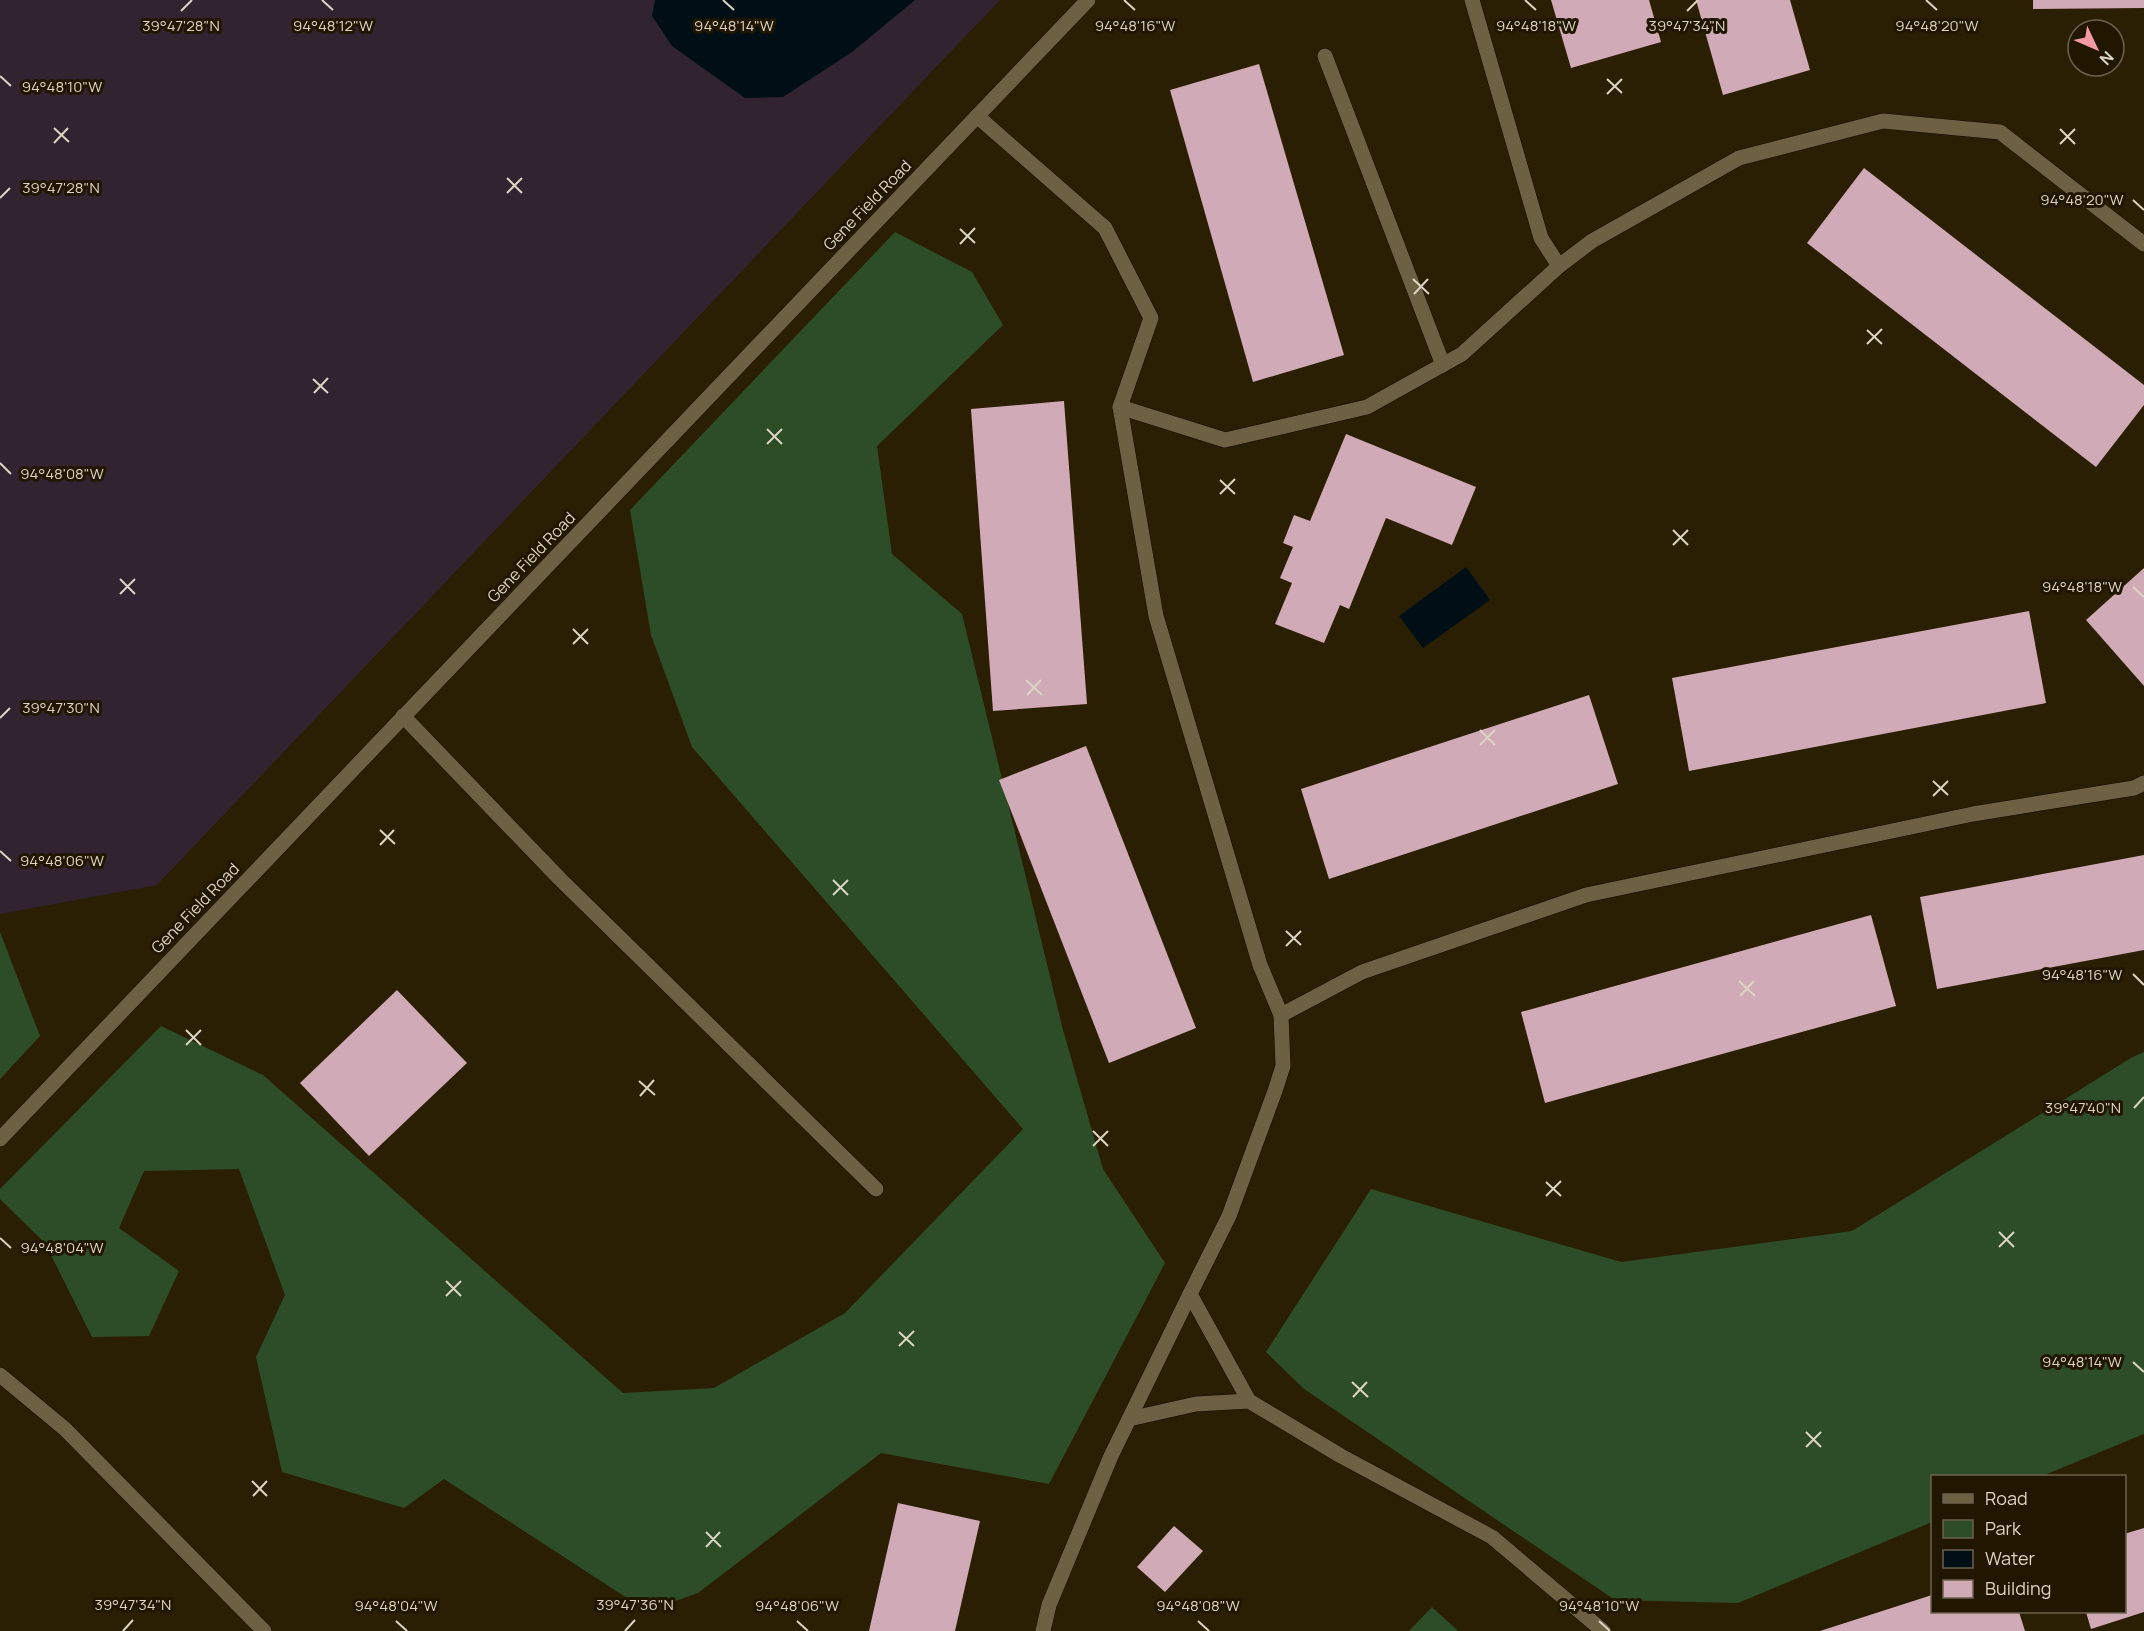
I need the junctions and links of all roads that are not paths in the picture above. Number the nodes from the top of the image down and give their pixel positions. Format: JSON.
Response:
{"nodes":[{"id":1,"x":1088,"y":0,"type":"edge"},
{"id":2,"x":1472,"y":0,"type":"edge"},
{"id":3,"x":1325,"y":56,"type":"dead end"},
{"id":4,"x":977,"y":116,"type":"junction"},
{"id":5,"x":2144,"y":244,"type":"edge"},
{"id":6,"x":1559,"y":266,"type":"junction"},
{"id":7,"x":1443,"y":365,"type":"junction"},
{"id":8,"x":1120,"y":407,"type":"junction"},
{"id":9,"x":403,"y":716,"type":"junction"},
{"id":10,"x":2144,"y":783,"type":"edge"},
{"id":11,"x":1281,"y":1015,"type":"junction"},
{"id":12,"x":0,"y":1139,"type":"edge"},
{"id":13,"x":876,"y":1189,"type":"dead end"},
{"id":14,"x":1190,"y":1294,"type":"junction"},
{"id":15,"x":0,"y":1375,"type":"edge"},
{"id":16,"x":1250,"y":1401,"type":"junction"},
{"id":17,"x":1129,"y":1419,"type":"junction"},
{"id":18,"x":264,"y":1631,"type":"edge"},
{"id":19,"x":1043,"y":1631,"type":"edge"},
{"id":20,"x":1603,"y":1631,"type":"edge"}],
"edges":[{"from":1,"to":4,"type":"street","name":"Gene Field Road"},
{"from":2,"to":6,"type":"street"},
{"from":3,"to":7,"type":"street"},
{"from":4,"to":8,"type":"street"},
{"from":4,"to":9,"type":"street","name":"Gene Field Road"},
{"from":5,"to":6,"type":"street"},
{"from":6,"to":7,"type":"street"},
{"from":7,"to":8,"type":"street"},
{"from":8,"to":11,"type":"street"},
{"from":9,"to":12,"type":"street","name":"Gene Field Road"},
{"from":9,"to":13,"type":"street"},
{"from":10,"to":11,"type":"street"},
{"from":11,"to":14,"type":"street"},
{"from":14,"to":16,"type":"street"},
{"from":14,"to":17,"type":"street"},
{"from":15,"to":18,"type":"street"},
{"from":16,"to":17,"type":"street"},
{"from":16,"to":20,"type":"street"},
{"from":17,"to":19,"type":"street"}]}
